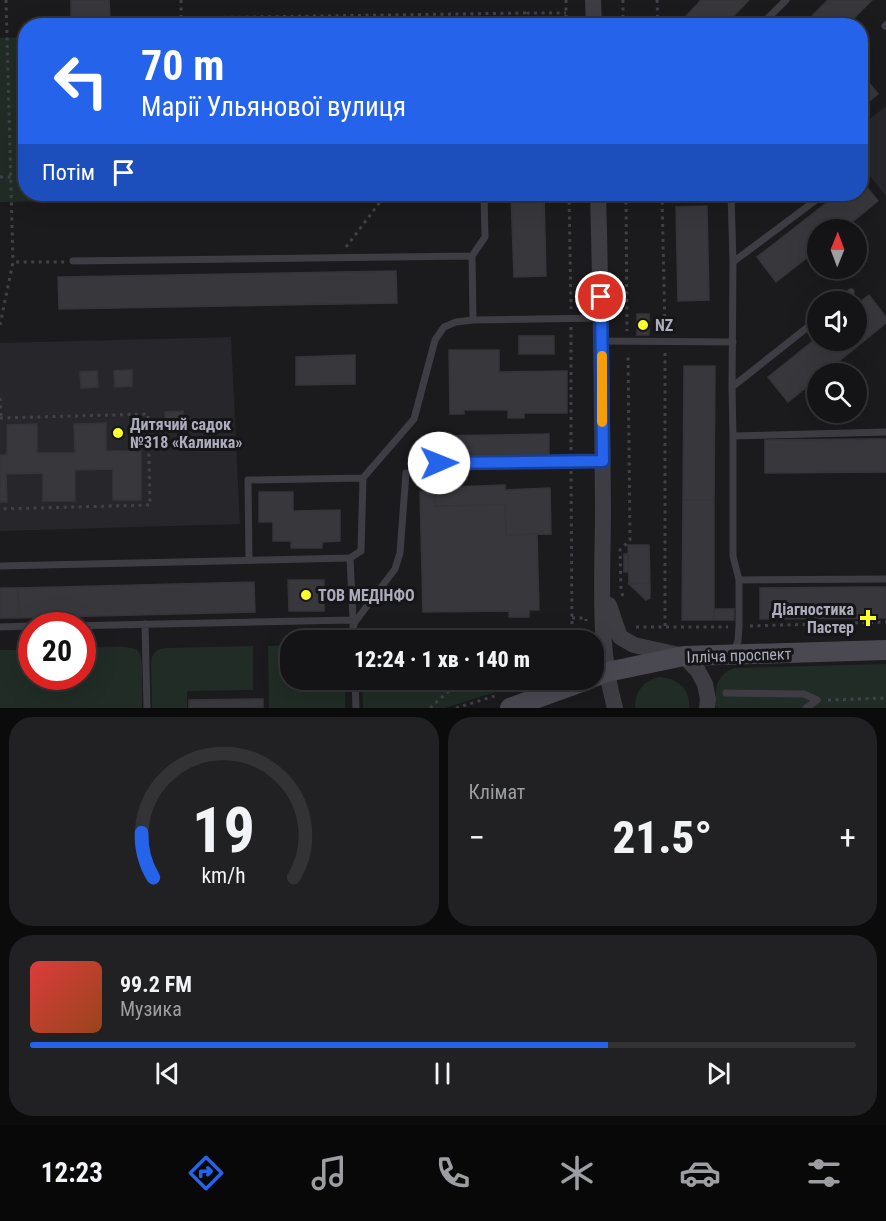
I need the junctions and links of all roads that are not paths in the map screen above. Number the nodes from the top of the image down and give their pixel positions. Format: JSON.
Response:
{"nodes":[{"id":1,"x":593,"y":0,"type":"edge"},
{"id":2,"x":786,"y":0,"type":"edge"},
{"id":3,"x":594,"y":18,"type":"edge"},
{"id":4,"x":768,"y":18,"type":"edge"},
{"id":5,"x":484,"y":201,"type":"edge"},
{"id":6,"x":598,"y":201,"type":"edge"},
{"id":7,"x":731,"y":201,"type":"edge"},
{"id":8,"x":815,"y":201,"type":"edge"},
{"id":9,"x":472,"y":256,"type":"junction"},
{"id":10,"x":73,"y":261,"type":"road end"},
{"id":11,"x":733,"y":262,"type":"junction"},
{"id":12,"x":601,"y":318,"type":"junction"},
{"id":13,"x":473,"y":320,"type":"junction"},
{"id":14,"x":807,"y":328,"type":"edge"},
{"id":15,"x":602,"y":341,"type":"junction"},
{"id":16,"x":733,"y":342,"type":"junction"},
{"id":17,"x":732,"y":387,"type":"junction"},
{"id":18,"x":886,"y":432,"type":"edge"},
{"id":19,"x":733,"y":436,"type":"junction"},
{"id":20,"x":603,"y":461,"type":"junction"},
{"id":21,"x":439,"y":463,"type":"dead end"},
{"id":22,"x":406,"y":473,"type":"dead end"},
{"id":23,"x":363,"y":478,"type":"junction"},
{"id":24,"x":351,"y":558,"type":"junction"},
{"id":25,"x":249,"y":560,"type":"junction"},
{"id":26,"x":0,"y":566,"type":"edge"},
{"id":27,"x":886,"y":579,"type":"edge"},
{"id":28,"x":739,"y":580,"type":"junction"},
{"id":29,"x":603,"y":589,"type":"junction"},
{"id":30,"x":145,"y":624,"type":"junction"},
{"id":31,"x":353,"y":624,"type":"junction"},
{"id":32,"x":96,"y":625,"type":"edge"},
{"id":33,"x":18,"y":626,"type":"edge"},
{"id":34,"x":0,"y":627,"type":"edge"},
{"id":35,"x":353,"y":630,"type":"edge"},
{"id":36,"x":602,"y":630,"type":"edge"},
{"id":37,"x":886,"y":650,"type":"edge"},
{"id":38,"x":728,"y":655,"type":"junction"},
{"id":39,"x":684,"y":656,"type":"junction"},
{"id":40,"x":604,"y":673,"type":"edge"},
{"id":41,"x":604,"y":681,"type":"edge"},
{"id":42,"x":355,"y":690,"type":"edge"},
{"id":43,"x":560,"y":690,"type":"edge"},
{"id":44,"x":726,"y":693,"type":"dead end"},
{"id":45,"x":147,"y":708,"type":"edge"},
{"id":46,"x":356,"y":708,"type":"edge"},
{"id":47,"x":510,"y":708,"type":"edge"},
{"id":48,"x":615,"y":708,"type":"edge"},
{"id":49,"x":707,"y":708,"type":"edge"},
{"id":50,"x":806,"y":708,"type":"edge"}],
"edges":[{"from":1,"to":3,"type":"street"},
{"from":2,"to":4,"type":"lane"},
{"from":5,"to":9,"type":"lane"},
{"from":6,"to":12,"type":"street"},
{"from":7,"to":11,"type":"lane"},
{"from":8,"to":11,"type":"lane"},
{"from":9,"to":10,"type":"lane"},
{"from":9,"to":13,"type":"lane"},
{"from":11,"to":16,"type":"lane"},
{"from":12,"to":13,"type":"lane"},
{"from":12,"to":15,"type":"street"},
{"from":13,"to":23,"type":"lane"},
{"from":14,"to":17,"type":"lane"},
{"from":15,"to":16,"type":"lane"},
{"from":15,"to":20,"type":"street"},
{"from":16,"to":17,"type":"lane"},
{"from":17,"to":19,"type":"lane"},
{"from":18,"to":19,"type":"lane"},
{"from":19,"to":28,"type":"lane"},
{"from":20,"to":21,"type":"lane"},
{"from":20,"to":29,"type":"street"},
{"from":22,"to":31,"type":"lane"},
{"from":23,"to":24,"type":"lane"},
{"from":23,"to":25,"type":"lane"},
{"from":24,"to":25,"type":"lane"},
{"from":24,"to":31,"type":"lane"},
{"from":25,"to":26,"type":"lane"},
{"from":27,"to":28,"type":"lane"},
{"from":28,"to":38,"type":"lane"},
{"from":29,"to":36,"type":"street"},
{"from":29,"to":39,"type":"street"},
{"from":30,"to":31,"type":"lane"},
{"from":30,"to":32,"type":"lane"},
{"from":30,"to":45,"type":"lane"},
{"from":31,"to":35,"type":"lane"},
{"from":33,"to":34,"type":"lane"},
{"from":37,"to":38,"type":"main road","name":"Ілліча проспект"},
{"from":38,"to":39,"type":"main road","name":"Ілліча проспект"},
{"from":39,"to":40,"type":"main road","name":"Ілліча проспект"},
{"from":39,"to":49,"type":"street"},
{"from":41,"to":48,"type":"street"},
{"from":42,"to":46,"type":"lane"},
{"from":43,"to":47,"type":"main road"},
{"from":44,"to":50,"type":"lane"}]}
